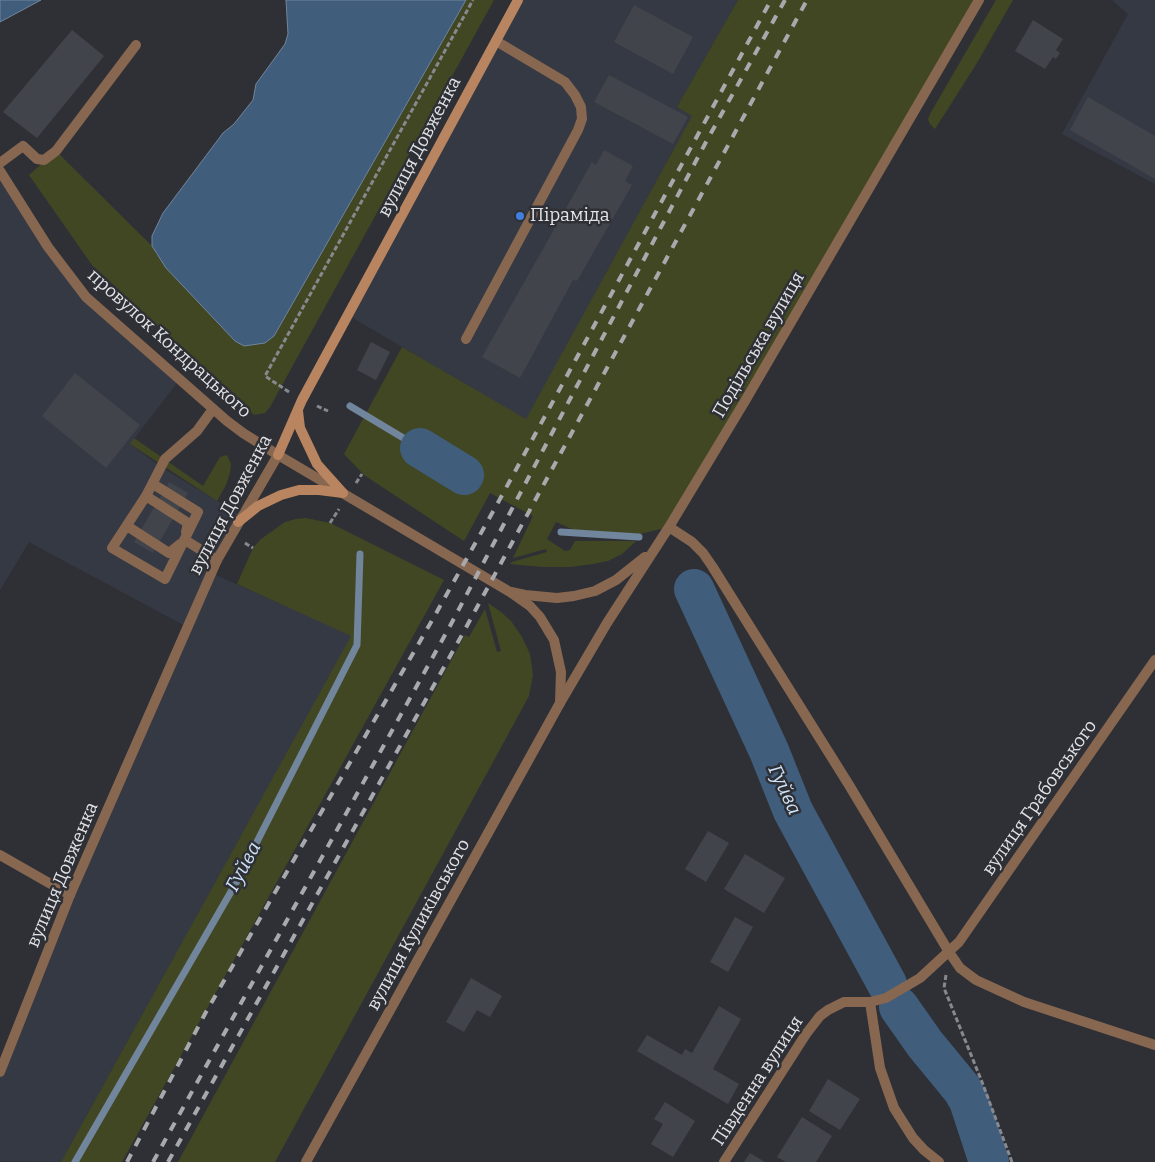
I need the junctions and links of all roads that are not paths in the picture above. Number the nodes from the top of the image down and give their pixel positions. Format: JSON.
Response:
{"nodes":[{"id":1,"x":518,"y":0,"type":"edge"},
{"id":2,"x":979,"y":0,"type":"edge"},
{"id":3,"x":496,"y":41,"type":"junction"},
{"id":4,"x":136,"y":45,"type":"dead end"},
{"id":5,"x":0,"y":163,"type":"edge"},
{"id":6,"x":0,"y":171,"type":"edge"},
{"id":7,"x":466,"y":339,"type":"dead end"},
{"id":8,"x":213,"y":409,"type":"junction"},
{"id":9,"x":298,"y":410,"type":"junction"},
{"id":10,"x":278,"y":455,"type":"junction"},
{"id":11,"x":153,"y":484,"type":"junction"},
{"id":12,"x":343,"y":494,"type":"junction"},
{"id":13,"x":146,"y":496,"type":"junction"},
{"id":14,"x":238,"y":522,"type":"junction"},
{"id":15,"x":127,"y":526,"type":"junction"},
{"id":16,"x":669,"y":527,"type":"junction"},
{"id":17,"x":185,"y":540,"type":"junction"},
{"id":18,"x":657,"y":546,"type":"junction"},
{"id":19,"x":217,"y":560,"type":"junction"},
{"id":20,"x":510,"y":592,"type":"junction"},
{"id":21,"x":1155,"y":660,"type":"edge"},
{"id":22,"x":560,"y":703,"type":"junction"},
{"id":23,"x":0,"y":855,"type":"edge"},
{"id":24,"x":70,"y":895,"type":"junction"},
{"id":25,"x":949,"y":952,"type":"junction"},
{"id":26,"x":870,"y":1002,"type":"junction"},
{"id":27,"x":1155,"y":1045,"type":"edge"},
{"id":28,"x":0,"y":1072,"type":"edge"},
{"id":29,"x":306,"y":1162,"type":"edge"},
{"id":30,"x":724,"y":1162,"type":"edge"},
{"id":31,"x":939,"y":1162,"type":"edge"}],
"edges":[{"from":1,"to":3,"type":"main road","name":"вулиця Довженка"},
{"from":2,"to":16,"type":"street","name":"Подільська вулиця"},
{"from":3,"to":7,"type":"street"},
{"from":3,"to":9,"type":"main road","name":"вулиця Довженка"},
{"from":4,"to":5,"type":"street"},
{"from":6,"to":8,"type":"street","name":"провулок Кондрацького"},
{"from":8,"to":10,"type":"street","name":"провулок Кондрацького"},
{"from":8,"to":11,"type":"street"},
{"from":9,"to":10,"type":"main road","name":"вулиця Довженка"},
{"from":9,"to":12,"type":"main road"},
{"from":10,"to":12,"type":"street","name":"провулок Кондрацького"},
{"from":10,"to":14,"type":"street","name":"вулиця Довженка"},
{"from":11,"to":13,"type":"street"},
{"from":11,"to":17,"type":"street"},
{"from":12,"to":14,"type":"main road"},
{"from":12,"to":20,"type":"street","name":"провулок Кондрацького"},
{"from":13,"to":15,"type":"street"},
{"from":13,"to":17,"type":"street"},
{"from":14,"to":19,"type":"street","name":"вулиця Довженка"},
{"from":15,"to":17,"type":"street"},
{"from":15,"to":17,"type":"street"},
{"from":16,"to":18,"type":"street","name":"Подільська вулиця"},
{"from":16,"to":25,"type":"street"},
{"from":17,"to":19,"type":"street"},
{"from":18,"to":20,"type":"street"},
{"from":18,"to":22,"type":"street","name":"Подільська вулиця"},
{"from":19,"to":24,"type":"street","name":"вулиця Довженка"},
{"from":20,"to":22,"type":"street","name":"провулок Кондрацького"},
{"from":21,"to":25,"type":"street","name":"вулиця Грабовського"},
{"from":22,"to":29,"type":"street","name":"вулиця Куликівського"},
{"from":23,"to":24,"type":"street"},
{"from":24,"to":28,"type":"street","name":"вулиця Довженка"},
{"from":25,"to":26,"type":"street","name":"Південна вулиця"},
{"from":25,"to":27,"type":"street"},
{"from":26,"to":30,"type":"street","name":"Південна вулиця"},
{"from":26,"to":31,"type":"street"}]}
